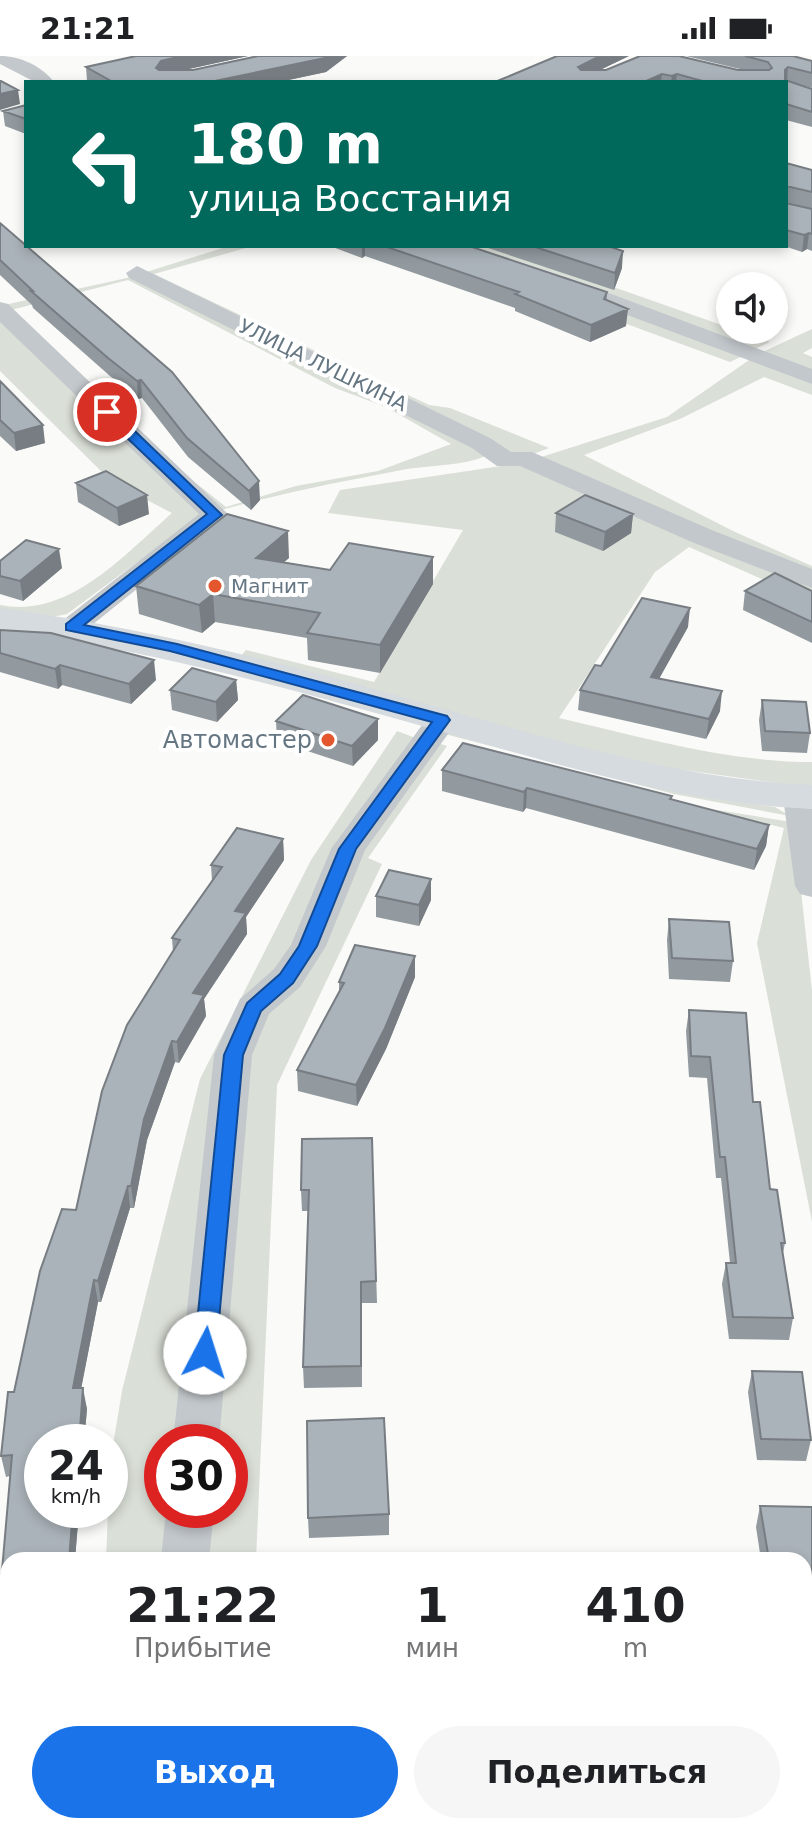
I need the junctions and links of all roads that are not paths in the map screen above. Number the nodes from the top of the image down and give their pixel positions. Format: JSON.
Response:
{"nodes":[{"id":1,"x":0,"y":57,"type":"edge"},
{"id":2,"x":43,"y":80,"type":"edge"},
{"id":3,"x":137,"y":273,"type":"dead end"},
{"id":4,"x":541,"y":276,"type":"edge"},
{"id":5,"x":0,"y":309,"type":"edge"},
{"id":6,"x":812,"y":377,"type":"edge"},
{"id":7,"x":812,"y":579,"type":"edge"},
{"id":8,"x":0,"y":619,"type":"edge"},
{"id":9,"x":72,"y":627,"type":"junction"},
{"id":10,"x":442,"y":720,"type":"junction"},
{"id":11,"x":805,"y":797,"type":"edge"},
{"id":12,"x":812,"y":886,"type":"edge"},
{"id":13,"x":198,"y":1424,"type":"edge"},
{"id":14,"x":188,"y":1528,"type":"edge"},
{"id":15,"x":186,"y":1552,"type":"edge"}],
"edges":[{"from":1,"to":2,"type":"street"},
{"from":3,"to":7,"type":"street","name":"УЛИЦА ЛУШКИНА"},
{"from":4,"to":6,"type":"street"},
{"from":5,"to":9,"type":"street"},
{"from":8,"to":9,"type":"main road"},
{"from":9,"to":10,"type":"main road"},
{"from":10,"to":11,"type":"main road"},
{"from":10,"to":13,"type":"street"},
{"from":11,"to":12,"type":"street"},
{"from":14,"to":15,"type":"street"}]}
